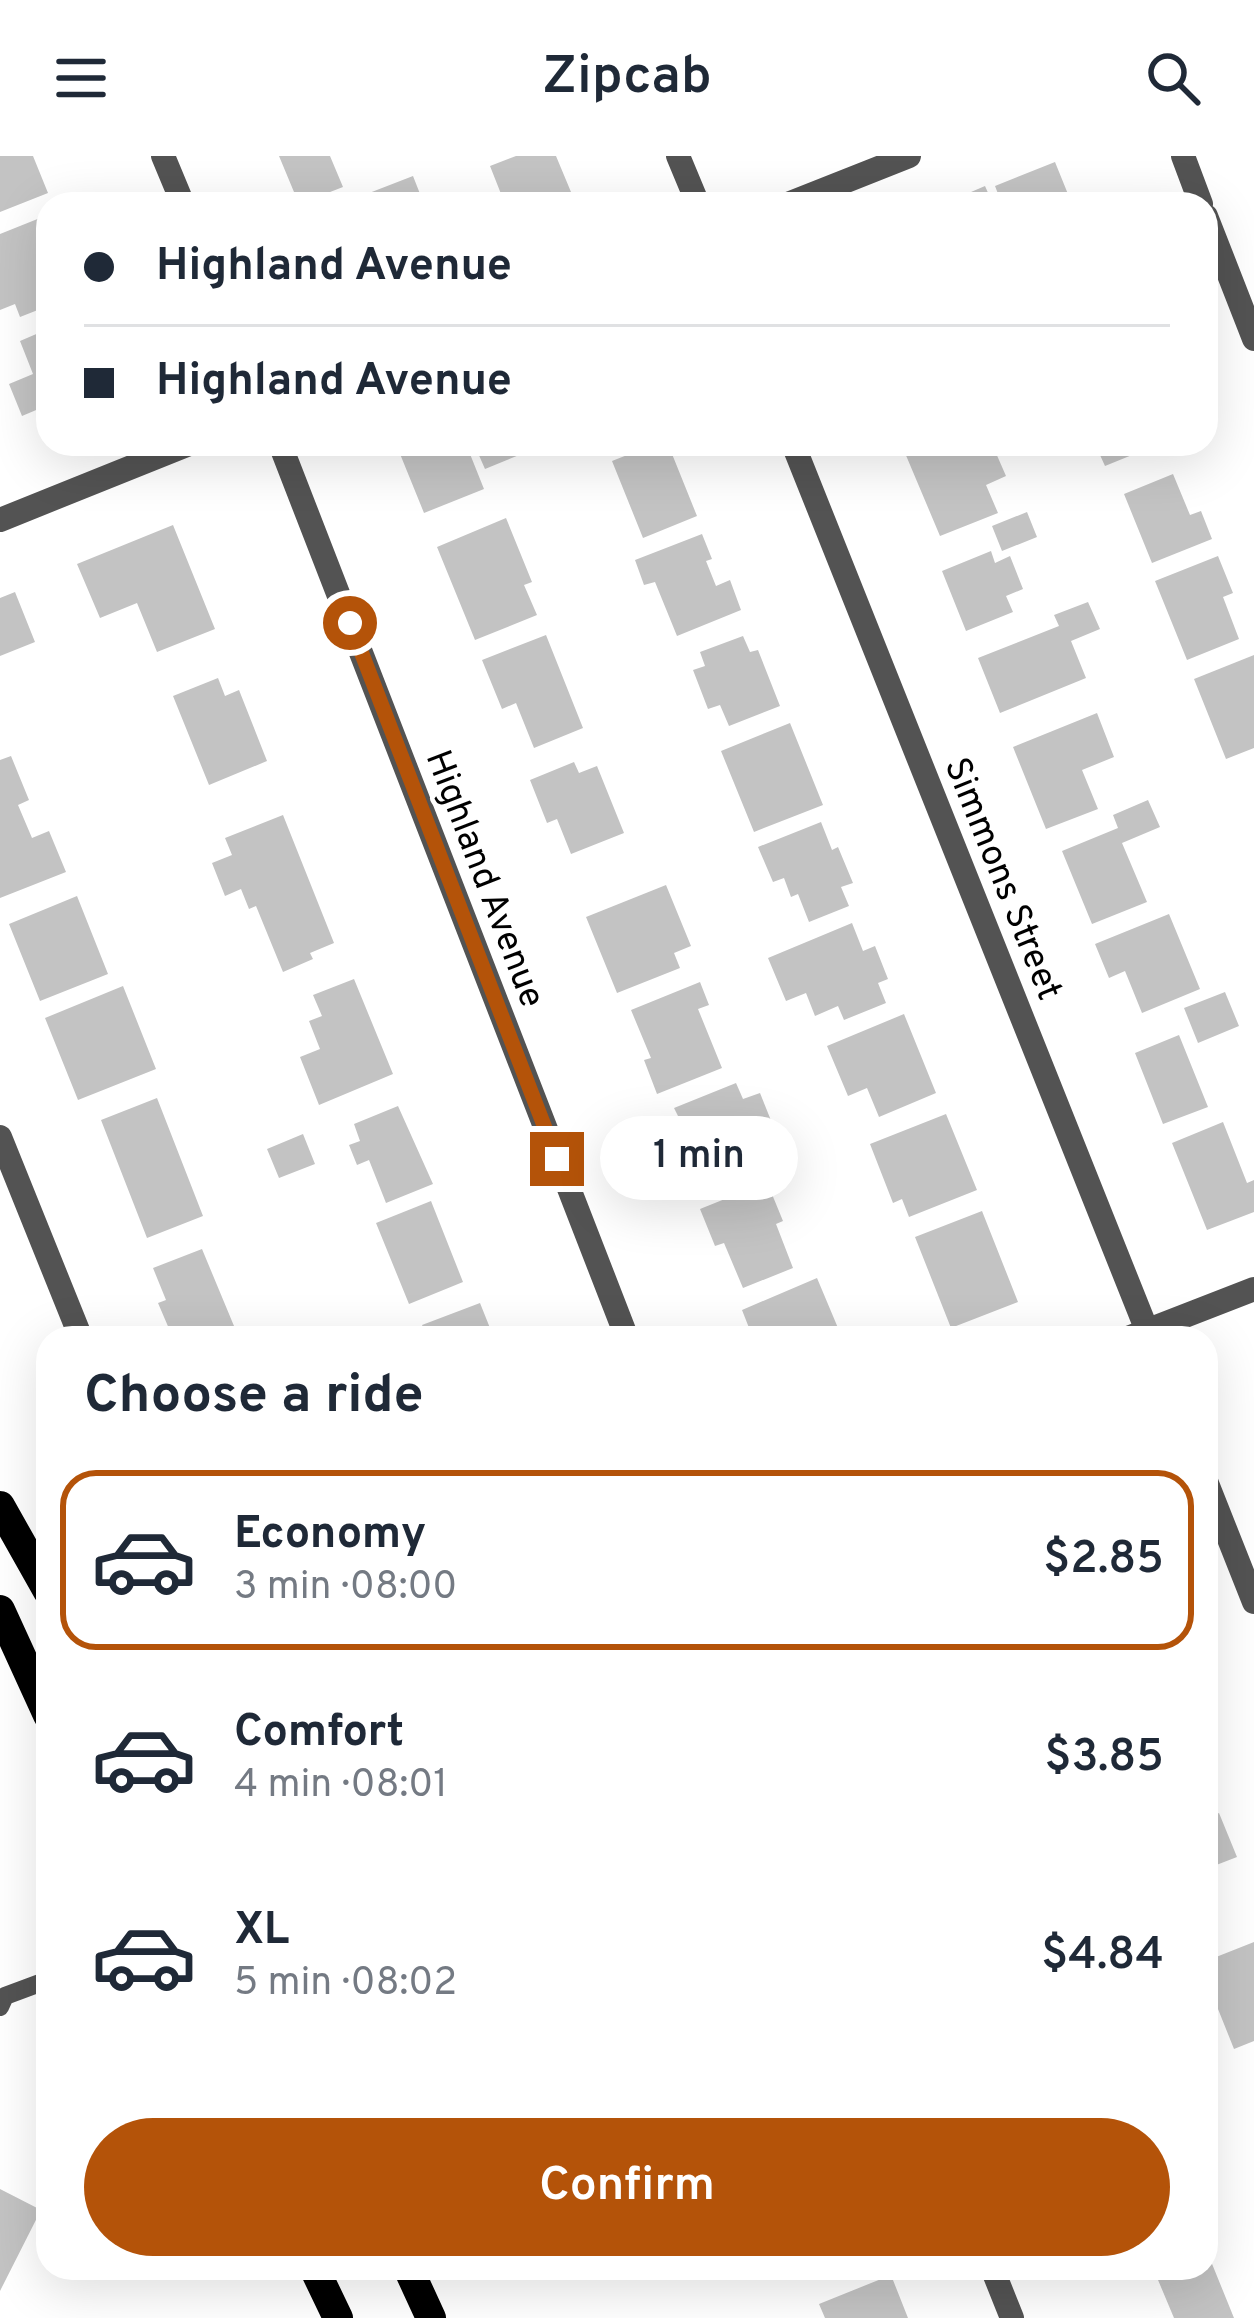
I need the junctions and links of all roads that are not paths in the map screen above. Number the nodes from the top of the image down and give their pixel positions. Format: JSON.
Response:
{"nodes":[{"id":1,"x":163,"y":156,"type":"edge"},
{"id":2,"x":678,"y":156,"type":"edge"},
{"id":3,"x":909,"y":156,"type":"edge"},
{"id":4,"x":1183,"y":156,"type":"edge"},
{"id":5,"x":178,"y":192,"type":"edge"},
{"id":6,"x":693,"y":192,"type":"edge"},
{"id":7,"x":818,"y":192,"type":"edge"},
{"id":8,"x":1197,"y":192,"type":"edge"},
{"id":9,"x":1218,"y":247,"type":"edge"},
{"id":10,"x":1254,"y":339,"type":"edge"},
{"id":11,"x":159,"y":456,"type":"edge"},
{"id":12,"x":285,"y":456,"type":"edge"},
{"id":13,"x":799,"y":456,"type":"edge"},
{"id":14,"x":0,"y":520,"type":"edge"},
{"id":15,"x":0,"y":1137,"type":"edge"},
{"id":16,"x":1254,"y":1289,"type":"edge"},
{"id":17,"x":76,"y":1326,"type":"edge"},
{"id":18,"x":622,"y":1326,"type":"edge"},
{"id":19,"x":1138,"y":1326,"type":"edge"},
{"id":20,"x":1166,"y":1326,"type":"edge"},
{"id":21,"x":0,"y":1506,"type":"edge"},
{"id":22,"x":1218,"y":1510,"type":"edge"},
{"id":23,"x":36,"y":1570,"type":"edge"},
{"id":24,"x":1254,"y":1602,"type":"edge"},
{"id":25,"x":0,"y":1610,"type":"edge"},
{"id":26,"x":36,"y":1689,"type":"edge"},
{"id":27,"x":36,"y":1983,"type":"edge"},
{"id":28,"x":2,"y":1996,"type":"edge"},
{"id":29,"x":320,"y":2280,"type":"edge"},
{"id":30,"x":413,"y":2280,"type":"edge"},
{"id":31,"x":997,"y":2280,"type":"edge"},
{"id":32,"x":338,"y":2318,"type":"edge"},
{"id":33,"x":430,"y":2318,"type":"edge"},
{"id":34,"x":1012,"y":2318,"type":"edge"}],
"edges":[{"from":1,"to":5,"type":"street"},
{"from":2,"to":6,"type":"street"},
{"from":3,"to":7,"type":"street"},
{"from":4,"to":8,"type":"street"},
{"from":9,"to":10,"type":"street"},
{"from":11,"to":14,"type":"street"},
{"from":12,"to":18,"type":"street","name":"Highland Avenue"},
{"from":13,"to":19,"type":"street","name":"Simmons Street"},
{"from":15,"to":17,"type":"street"},
{"from":16,"to":20,"type":"street"},
{"from":21,"to":23,"type":"main road"},
{"from":22,"to":24,"type":"street"},
{"from":25,"to":26,"type":"main road"},
{"from":27,"to":28,"type":"lane"},
{"from":29,"to":32,"type":"main road"},
{"from":30,"to":33,"type":"main road"},
{"from":31,"to":34,"type":"street"}]}
